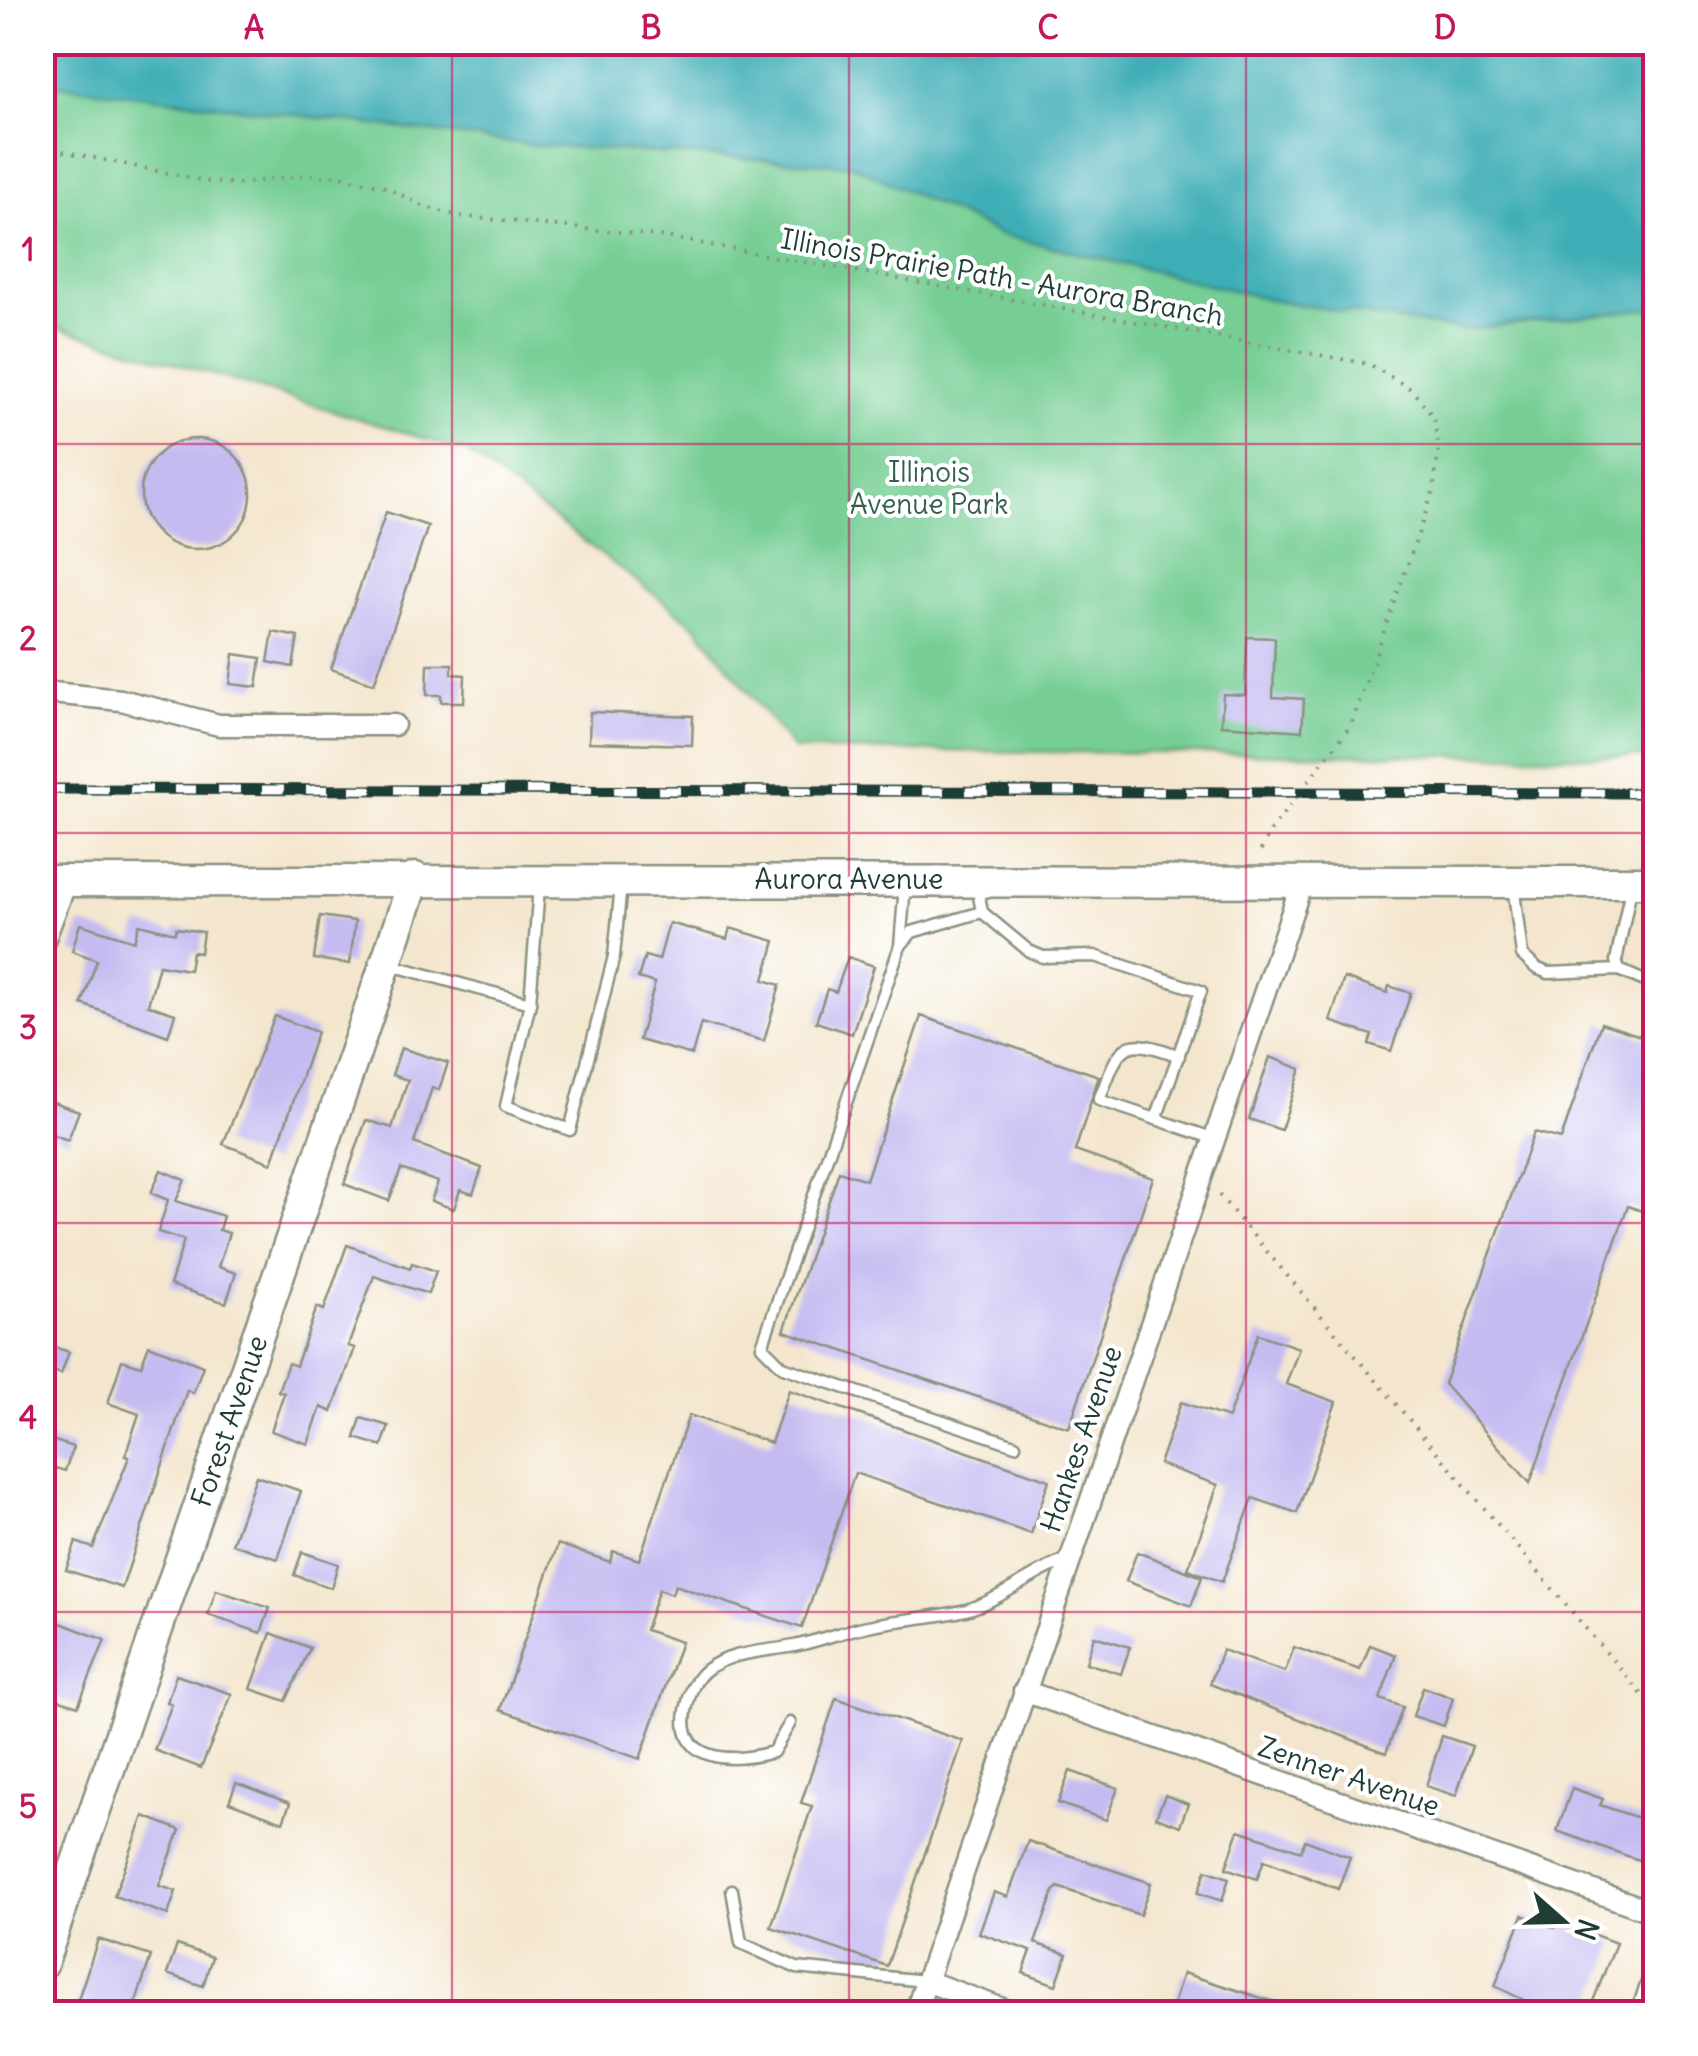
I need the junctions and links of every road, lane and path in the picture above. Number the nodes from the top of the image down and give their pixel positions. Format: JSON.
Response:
{"nodes":[{"id":1,"x":42,"y":147,"type":"edge"},
{"id":2,"x":42,"y":692,"type":"edge"},
{"id":3,"x":394,"y":725,"type":"dead end"},
{"id":4,"x":415,"y":878,"type":"junction"},
{"id":5,"x":976,"y":878,"type":"junction"},
{"id":6,"x":540,"y":879,"type":"junction"},
{"id":7,"x":622,"y":879,"type":"junction"},
{"id":8,"x":905,"y":879,"type":"junction"},
{"id":9,"x":54,"y":881,"type":"edge"},
{"id":10,"x":1250,"y":882,"type":"junction"},
{"id":11,"x":1513,"y":882,"type":"junction"},
{"id":12,"x":1644,"y":882,"type":"edge"},
{"id":13,"x":1302,"y":883,"type":"junction"},
{"id":14,"x":982,"y":912,"type":"junction"},
{"id":15,"x":42,"y":946,"type":"edge"},
{"id":16,"x":900,"y":946,"type":"junction"},
{"id":17,"x":385,"y":964,"type":"junction"},
{"id":18,"x":1618,"y":970,"type":"junction"},
{"id":19,"x":1656,"y":986,"type":"edge"},
{"id":20,"x":530,"y":1002,"type":"junction"},
{"id":21,"x":1179,"y":1056,"type":"junction"},
{"id":22,"x":1156,"y":1119,"type":"junction"},
{"id":23,"x":1212,"y":1138,"type":"junction"},
{"id":24,"x":1200,"y":1172,"type":"junction"},
{"id":25,"x":1015,"y":1445,"type":"dead end"},
{"id":26,"x":1069,"y":1559,"type":"junction"},
{"id":27,"x":1024,"y":1691,"type":"junction"},
{"id":28,"x":1656,"y":1710,"type":"edge"},
{"id":29,"x":790,"y":1723,"type":"dead end"},
{"id":30,"x":732,"y":1890,"type":"dead end"},
{"id":31,"x":1656,"y":1913,"type":"edge"},
{"id":32,"x":42,"y":1964,"type":"edge"},
{"id":33,"x":1656,"y":1972,"type":"edge"},
{"id":34,"x":926,"y":1982,"type":"junction"},
{"id":35,"x":915,"y":2014,"type":"edge"},
{"id":36,"x":1016,"y":2014,"type":"edge"},
{"id":37,"x":1641,"y":2014,"type":"edge"}],
"edges":[{"from":1,"to":10,"type":"path","name":"Illinois Prairie Path - Aurora Branch"},
{"from":2,"to":3,"type":"street"},
{"from":4,"to":6,"type":"main road","name":"Aurora Avenue"},
{"from":4,"to":9,"type":"main road","name":"Aurora Avenue"},
{"from":4,"to":17,"type":"main road","name":"Forest Avenue"},
{"from":5,"to":8,"type":"main road","name":"Aurora Avenue"},
{"from":5,"to":10,"type":"main road","name":"Aurora Avenue"},
{"from":5,"to":14,"type":"lane"},
{"from":6,"to":7,"type":"main road","name":"Aurora Avenue"},
{"from":6,"to":20,"type":"lane"},
{"from":7,"to":8,"type":"main road","name":"Aurora Avenue"},
{"from":7,"to":20,"type":"lane"},
{"from":8,"to":16,"type":"lane"},
{"from":9,"to":15,"type":"street"},
{"from":10,"to":13,"type":"main road","name":"Aurora Avenue"},
{"from":11,"to":12,"type":"main road","name":"Aurora Avenue"},
{"from":11,"to":13,"type":"main road","name":"Aurora Avenue"},
{"from":11,"to":18,"type":"lane"},
{"from":12,"to":18,"type":"lane"},
{"from":13,"to":23,"type":"street","name":"Hankes Avenue"},
{"from":14,"to":16,"type":"lane"},
{"from":14,"to":21,"type":"lane"},
{"from":16,"to":25,"type":"lane"},
{"from":17,"to":20,"type":"lane"},
{"from":17,"to":32,"type":"main road","name":"Forest Avenue"},
{"from":18,"to":19,"type":"lane"},
{"from":21,"to":22,"type":"lane"},
{"from":21,"to":22,"type":"lane"},
{"from":22,"to":23,"type":"lane"},
{"from":23,"to":24,"type":"street","name":"Hankes Avenue"},
{"from":24,"to":26,"type":"street","name":"Hankes Avenue"},
{"from":24,"to":28,"type":"path"},
{"from":26,"to":27,"type":"street","name":"Hankes Avenue"},
{"from":26,"to":29,"type":"lane"},
{"from":27,"to":31,"type":"street","name":"Zenner Avenue"},
{"from":27,"to":34,"type":"street","name":"Hankes Avenue"},
{"from":30,"to":34,"type":"lane"},
{"from":33,"to":37,"type":"street"},
{"from":34,"to":35,"type":"street","name":"Hankes Avenue"},
{"from":34,"to":36,"type":"street"}]}
